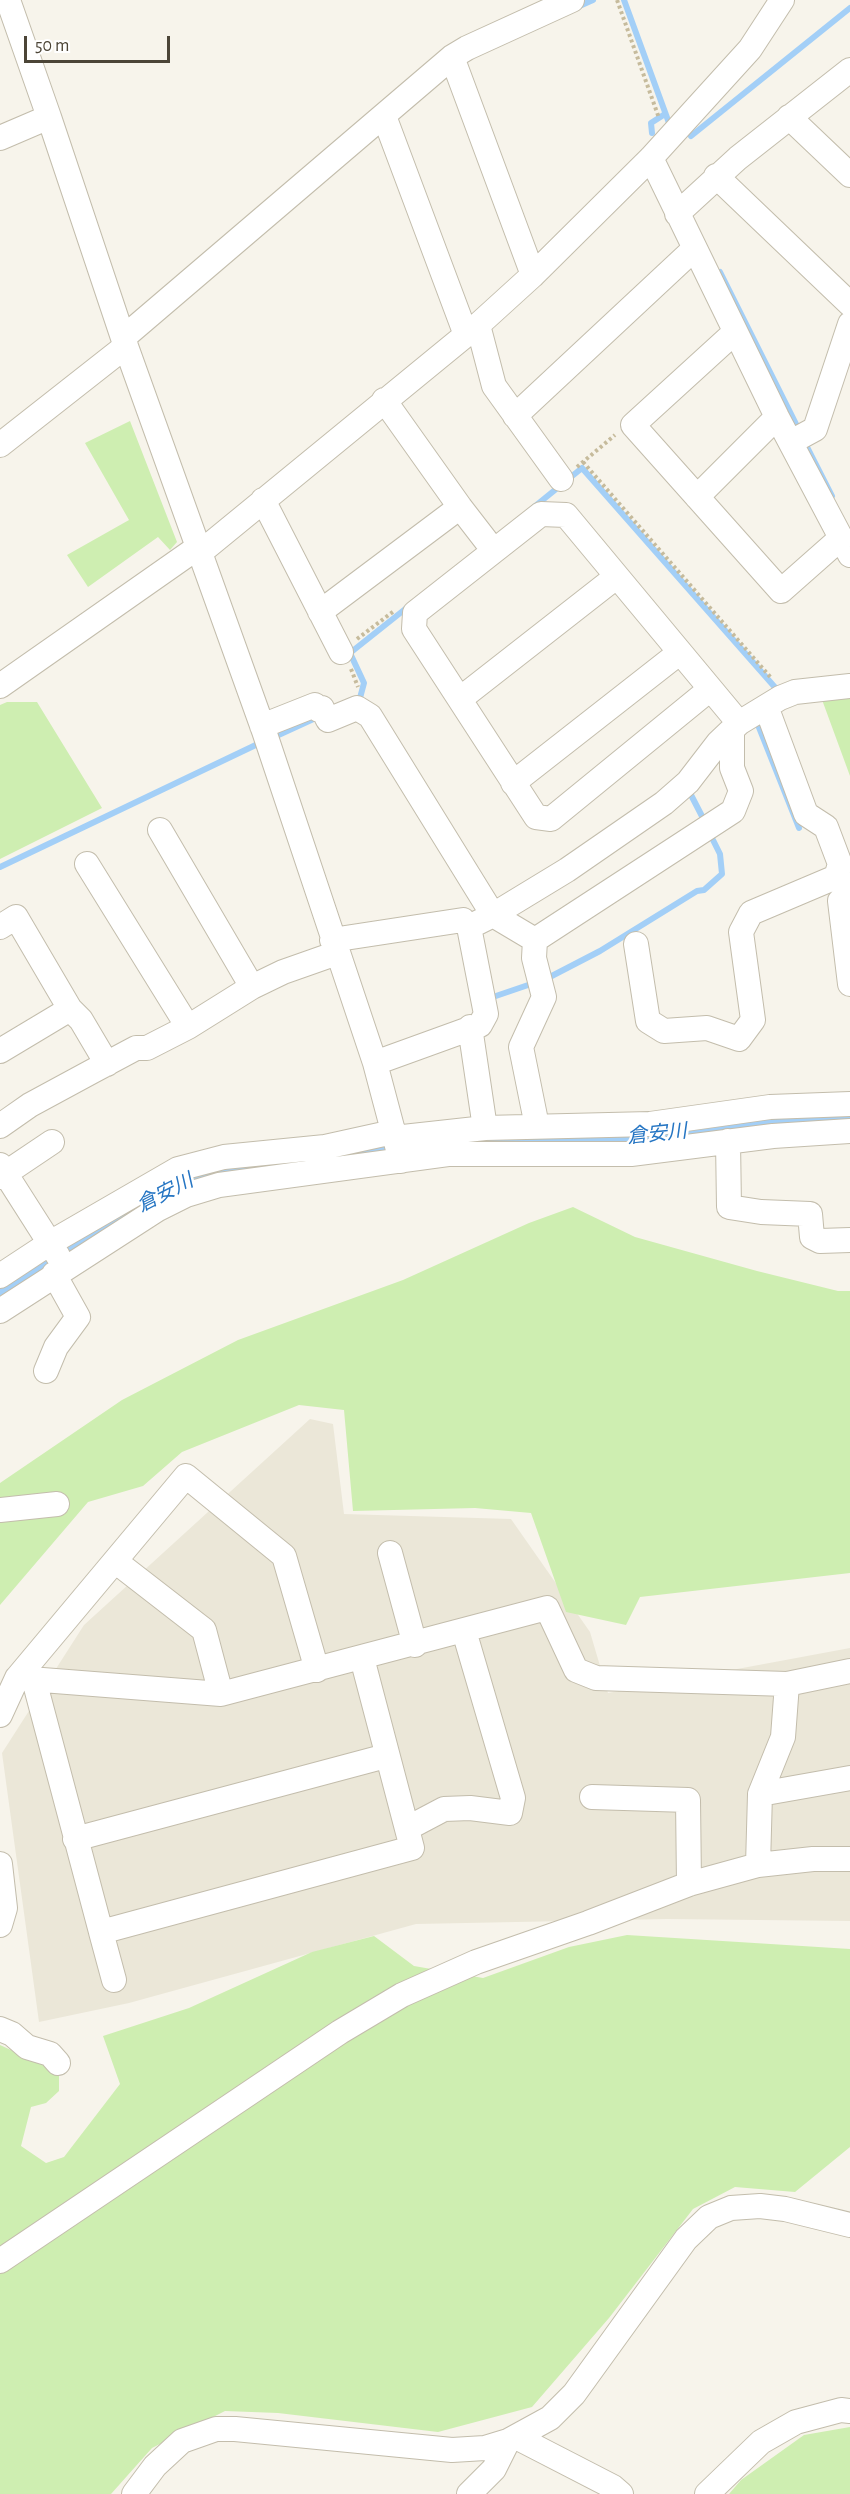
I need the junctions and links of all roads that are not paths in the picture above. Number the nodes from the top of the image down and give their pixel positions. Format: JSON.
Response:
{"nodes":[{"id":1,"x":8,"y":0,"type":"edge"},
{"id":2,"x":572,"y":0,"type":"edge"},
{"id":3,"x":782,"y":0,"type":"edge"},
{"id":4,"x":455,"y":63,"type":"junction"},
{"id":5,"x":850,"y":70,"type":"edge"},
{"id":6,"x":49,"y":117,"type":"junction"},
{"id":7,"x":789,"y":117,"type":"junction"},
{"id":8,"x":386,"y":122,"type":"junction"},
{"id":9,"x":0,"y":138,"type":"edge"},
{"id":10,"x":651,"y":158,"type":"junction"},
{"id":11,"x":850,"y":175,"type":"edge"},
{"id":12,"x":716,"y":176,"type":"junction"},
{"id":13,"x":683,"y":208,"type":"junction"},
{"id":14,"x":694,"y":249,"type":"junction"},
{"id":15,"x":533,"y":275,"type":"junction"},
{"id":16,"x":850,"y":303,"type":"edge"},
{"id":17,"x":850,"y":324,"type":"edge"},
{"id":18,"x":472,"y":330,"type":"junction"},
{"id":19,"x":735,"y":332,"type":"junction"},
{"id":20,"x":124,"y":349,"type":"junction"},
{"id":21,"x":384,"y":400,"type":"junction"},
{"id":22,"x":515,"y":416,"type":"junction"},
{"id":23,"x":777,"y":417,"type":"junction"},
{"id":24,"x":798,"y":438,"type":"junction"},
{"id":25,"x":0,"y":446,"type":"edge"},
{"id":26,"x":561,"y":479,"type":"dead end"},
{"id":27,"x":697,"y":497,"type":"junction"},
{"id":28,"x":263,"y":500,"type":"junction"},
{"id":29,"x":460,"y":507,"type":"junction"},
{"id":30,"x":845,"y":546,"type":"edge"},
{"id":31,"x":200,"y":549,"type":"junction"},
{"id":32,"x":494,"y":551,"type":"junction"},
{"id":33,"x":616,"y":577,"type":"junction"},
{"id":34,"x":320,"y":612,"type":"junction"},
{"id":35,"x":341,"y":652,"type":"road end"},
{"id":36,"x":679,"y":653,"type":"junction"},
{"id":37,"x":0,"y":686,"type":"edge"},
{"id":38,"x":850,"y":686,"type":"edge"},
{"id":39,"x":709,"y":690,"type":"junction"},
{"id":40,"x":460,"y":699,"type":"junction"},
{"id":41,"x":770,"y":717,"type":"dead end"},
{"id":42,"x":734,"y":733,"type":"junction"},
{"id":43,"x":265,"y":735,"type":"junction"},
{"id":44,"x":513,"y":783,"type":"junction"},
{"id":45,"x":160,"y":830,"type":"dead end"},
{"id":46,"x":87,"y":864,"type":"dead end"},
{"id":47,"x":845,"y":886,"type":"edge"},
{"id":48,"x":490,"y":911,"type":"junction"},
{"id":49,"x":0,"y":927,"type":"edge"},
{"id":50,"x":469,"y":927,"type":"junction"},
{"id":51,"x":535,"y":939,"type":"junction"},
{"id":52,"x":636,"y":944,"type":"dead end"},
{"id":53,"x":332,"y":950,"type":"junction"},
{"id":54,"x":250,"y":982,"type":"junction"},
{"id":55,"x":850,"y":984,"type":"edge"},
{"id":56,"x":70,"y":1009,"type":"junction"},
{"id":57,"x":188,"y":1027,"type":"junction"},
{"id":58,"x":471,"y":1027,"type":"junction"},
{"id":59,"x":0,"y":1051,"type":"edge"},
{"id":60,"x":375,"y":1063,"type":"junction"},
{"id":61,"x":107,"y":1064,"type":"junction"},
{"id":62,"x":850,"y":1104,"type":"edge"},
{"id":63,"x":0,"y":1126,"type":"edge"},
{"id":64,"x":537,"y":1126,"type":"junction"},
{"id":65,"x":485,"y":1128,"type":"junction"},
{"id":66,"x":850,"y":1131,"type":"edge"},
{"id":67,"x":394,"y":1135,"type":"junction"},
{"id":68,"x":728,"y":1141,"type":"junction"},
{"id":69,"x":52,"y":1142,"type":"dead end"},
{"id":70,"x":455,"y":1143,"type":"junction"},
{"id":71,"x":400,"y":1161,"type":"junction"},
{"id":72,"x":2,"y":1172,"type":"edge"},
{"id":73,"x":850,"y":1240,"type":"edge"},
{"id":74,"x":57,"y":1259,"type":"junction"},
{"id":75,"x":0,"y":1276,"type":"edge"},
{"id":76,"x":0,"y":1311,"type":"edge"},
{"id":77,"x":46,"y":1371,"type":"dead end"},
{"id":78,"x":57,"y":1504,"type":"dead end"},
{"id":79,"x":0,"y":1510,"type":"edge"},
{"id":80,"x":390,"y":1553,"type":"dead end"},
{"id":81,"x":115,"y":1561,"type":"junction"},
{"id":82,"x":464,"y":1631,"type":"junction"},
{"id":83,"x":415,"y":1645,"type":"junction"},
{"id":84,"x":362,"y":1658,"type":"junction"},
{"id":85,"x":317,"y":1670,"type":"junction"},
{"id":86,"x":850,"y":1671,"type":"edge"},
{"id":87,"x":26,"y":1679,"type":"junction"},
{"id":88,"x":787,"y":1684,"type":"junction"},
{"id":89,"x":221,"y":1694,"type":"junction"},
{"id":90,"x":0,"y":1715,"type":"edge"},
{"id":91,"x":386,"y":1756,"type":"junction"},
{"id":92,"x":850,"y":1778,"type":"edge"},
{"id":93,"x":760,"y":1794,"type":"junction"},
{"id":94,"x":592,"y":1797,"type":"dead end"},
{"id":95,"x":408,"y":1828,"type":"junction"},
{"id":96,"x":75,"y":1839,"type":"junction"},
{"id":97,"x":850,"y":1859,"type":"edge"},
{"id":98,"x":0,"y":1864,"type":"edge"},
{"id":99,"x":758,"y":1865,"type":"junction"},
{"id":100,"x":689,"y":1884,"type":"junction"},
{"id":101,"x":0,"y":1925,"type":"edge"},
{"id":102,"x":101,"y":1932,"type":"junction"},
{"id":103,"x":114,"y":1980,"type":"dead end"},
{"id":104,"x":0,"y":2030,"type":"edge"},
{"id":105,"x":58,"y":2063,"type":"dead end"},
{"id":106,"x":850,"y":2225,"type":"edge"},
{"id":107,"x":0,"y":2261,"type":"edge"},
{"id":108,"x":850,"y":2411,"type":"edge"},
{"id":109,"x":512,"y":2439,"type":"junction"},
{"id":110,"x":134,"y":2494,"type":"edge"},
{"id":111,"x":469,"y":2494,"type":"edge"},
{"id":112,"x":621,"y":2494,"type":"edge"},
{"id":113,"x":707,"y":2494,"type":"edge"}],
"edges":[{"from":1,"to":6,"type":"street"},
{"from":2,"to":4,"type":"street"},
{"from":3,"to":10,"type":"street"},
{"from":4,"to":8,"type":"street"},
{"from":4,"to":15,"type":"street"},
{"from":5,"to":7,"type":"street"},
{"from":6,"to":9,"type":"street"},
{"from":6,"to":20,"type":"street"},
{"from":7,"to":11,"type":"street"},
{"from":7,"to":12,"type":"street"},
{"from":8,"to":18,"type":"street"},
{"from":8,"to":20,"type":"street"},
{"from":10,"to":13,"type":"street"},
{"from":10,"to":15,"type":"street"},
{"from":12,"to":13,"type":"street"},
{"from":12,"to":16,"type":"street"},
{"from":13,"to":14,"type":"street"},
{"from":14,"to":19,"type":"street"},
{"from":14,"to":22,"type":"street"},
{"from":15,"to":18,"type":"street"},
{"from":17,"to":24,"type":"street"},
{"from":18,"to":21,"type":"street"},
{"from":18,"to":22,"type":"street"},
{"from":19,"to":23,"type":"street"},
{"from":19,"to":27,"type":"street"},
{"from":20,"to":25,"type":"street"},
{"from":20,"to":31,"type":"street"},
{"from":21,"to":28,"type":"street"},
{"from":21,"to":29,"type":"street"},
{"from":22,"to":26,"type":"street"},
{"from":23,"to":24,"type":"street"},
{"from":23,"to":27,"type":"street"},
{"from":24,"to":30,"type":"street"},
{"from":27,"to":30,"type":"street"},
{"from":28,"to":31,"type":"street"},
{"from":28,"to":34,"type":"street"},
{"from":29,"to":32,"type":"street"},
{"from":29,"to":34,"type":"street"},
{"from":31,"to":37,"type":"street"},
{"from":31,"to":43,"type":"street"},
{"from":32,"to":33,"type":"street"},
{"from":32,"to":40,"type":"street"},
{"from":33,"to":36,"type":"street"},
{"from":33,"to":40,"type":"street"},
{"from":34,"to":35,"type":"street"},
{"from":36,"to":39,"type":"street"},
{"from":36,"to":44,"type":"street"},
{"from":38,"to":42,"type":"street"},
{"from":39,"to":42,"type":"street"},
{"from":39,"to":44,"type":"street"},
{"from":40,"to":44,"type":"street"},
{"from":41,"to":47,"type":"street"},
{"from":42,"to":48,"type":"street"},
{"from":42,"to":51,"type":"street"},
{"from":43,"to":48,"type":"street"},
{"from":43,"to":53,"type":"street"},
{"from":45,"to":54,"type":"street"},
{"from":46,"to":57,"type":"street"},
{"from":47,"to":52,"type":"street"},
{"from":47,"to":55,"type":"street"},
{"from":48,"to":50,"type":"street"},
{"from":48,"to":51,"type":"street"},
{"from":49,"to":56,"type":"street"},
{"from":50,"to":53,"type":"street"},
{"from":50,"to":58,"type":"street"},
{"from":51,"to":64,"type":"street"},
{"from":53,"to":54,"type":"street"},
{"from":53,"to":60,"type":"street"},
{"from":54,"to":57,"type":"street"},
{"from":56,"to":59,"type":"street"},
{"from":56,"to":61,"type":"street"},
{"from":57,"to":61,"type":"street"},
{"from":58,"to":60,"type":"street"},
{"from":58,"to":65,"type":"street"},
{"from":60,"to":67,"type":"street"},
{"from":61,"to":63,"type":"street"},
{"from":62,"to":64,"type":"street"},
{"from":64,"to":65,"type":"street"},
{"from":65,"to":70,"type":"street"},
{"from":66,"to":68,"type":"street"},
{"from":67,"to":70,"type":"street"},
{"from":67,"to":71,"type":"street"},
{"from":67,"to":74,"type":"street"},
{"from":68,"to":70,"type":"street"},
{"from":68,"to":73,"type":"street"},
{"from":69,"to":72,"type":"street"},
{"from":70,"to":71,"type":"street"},
{"from":71,"to":74,"type":"street"},
{"from":72,"to":74,"type":"street"},
{"from":74,"to":75,"type":"street"},
{"from":74,"to":76,"type":"street"},
{"from":74,"to":77,"type":"street"},
{"from":78,"to":79,"type":"street"},
{"from":80,"to":83,"type":"street"},
{"from":81,"to":85,"type":"street"},
{"from":81,"to":87,"type":"street"},
{"from":81,"to":89,"type":"street"},
{"from":82,"to":83,"type":"street"},
{"from":82,"to":88,"type":"street"},
{"from":82,"to":95,"type":"street"},
{"from":83,"to":84,"type":"street"},
{"from":84,"to":85,"type":"street"},
{"from":84,"to":91,"type":"street"},
{"from":85,"to":89,"type":"street"},
{"from":86,"to":88,"type":"street"},
{"from":87,"to":89,"type":"street"},
{"from":87,"to":90,"type":"street"},
{"from":87,"to":96,"type":"street"},
{"from":88,"to":93,"type":"street"},
{"from":91,"to":95,"type":"street"},
{"from":91,"to":96,"type":"street"},
{"from":92,"to":93,"type":"street"},
{"from":93,"to":99,"type":"street"},
{"from":94,"to":100,"type":"street"},
{"from":95,"to":102,"type":"street"},
{"from":96,"to":102,"type":"street"},
{"from":97,"to":99,"type":"street"},
{"from":98,"to":101,"type":"street"},
{"from":99,"to":100,"type":"street"},
{"from":100,"to":107,"type":"street"},
{"from":102,"to":103,"type":"street"},
{"from":104,"to":105,"type":"street"},
{"from":106,"to":109,"type":"street"},
{"from":108,"to":113,"type":"street"},
{"from":109,"to":110,"type":"street"},
{"from":109,"to":111,"type":"street"},
{"from":109,"to":112,"type":"street"}]}
